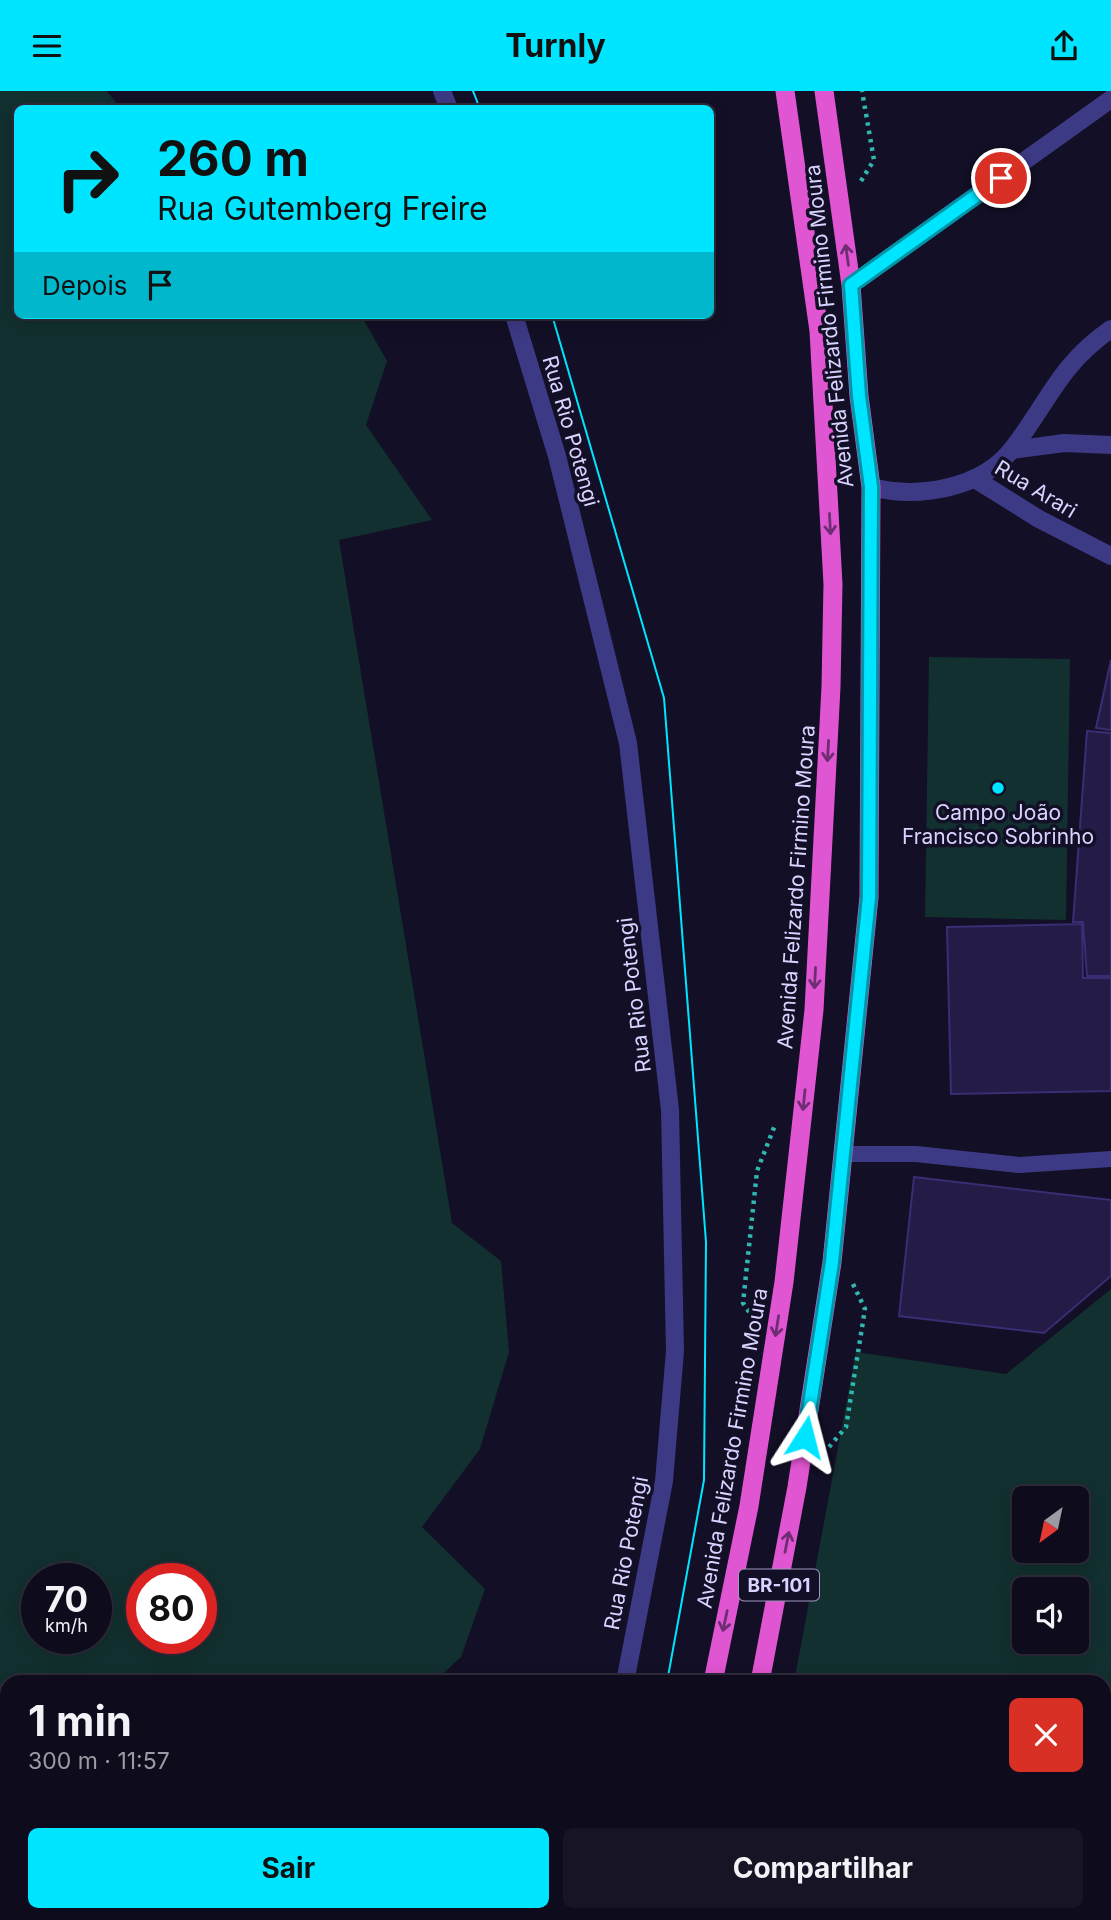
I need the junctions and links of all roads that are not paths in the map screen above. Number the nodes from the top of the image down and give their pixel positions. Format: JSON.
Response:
{"nodes":[{"id":1,"x":785,"y":91,"type":"edge"},
{"id":2,"x":824,"y":91,"type":"edge"},
{"id":3,"x":1111,"y":99,"type":"edge"},
{"id":4,"x":851,"y":285,"type":"junction"},
{"id":5,"x":515,"y":319,"type":"edge"},
{"id":6,"x":1111,"y":329,"type":"edge"},
{"id":7,"x":1111,"y":445,"type":"edge"},
{"id":8,"x":1012,"y":450,"type":"junction"},
{"id":9,"x":975,"y":479,"type":"junction"},
{"id":10,"x":871,"y":487,"type":"junction"},
{"id":11,"x":1111,"y":556,"type":"edge"},
{"id":12,"x":844,"y":1154,"type":"junction"},
{"id":13,"x":1111,"y":1159,"type":"edge"},
{"id":14,"x":626,"y":1675,"type":"edge"},
{"id":15,"x":714,"y":1675,"type":"edge"},
{"id":16,"x":761,"y":1675,"type":"edge"}],
"edges":[{"from":1,"to":15,"type":"highway","name":"Avenida Felizardo Firmino Moura","number":"BR-101","one_way":true},
{"from":4,"to":2,"type":"highway","name":"Avenida Felizardo Firmino Moura","number":"BR-101","one_way":true},
{"from":3,"to":4,"type":"street"},
{"from":4,"to":10,"type":"highway","name":"Avenida Felizardo Firmino Moura","number":"BR-101"},
{"from":5,"to":14,"type":"street","name":"Rua Rio Potengi"},
{"from":6,"to":8,"type":"street"},
{"from":7,"to":8,"type":"street"},
{"from":8,"to":9,"type":"street"},
{"from":9,"to":10,"type":"street"},
{"from":9,"to":11,"type":"street","name":"Rua Arari"},
{"from":10,"to":12,"type":"highway","name":"Avenida Felizardo Firmino Moura","number":"BR-101"},
{"from":12,"to":13,"type":"lane"},
{"from":16,"to":12,"type":"highway","name":"Avenida Felizardo Firmino Moura","number":"BR-101","one_way":true}]}
